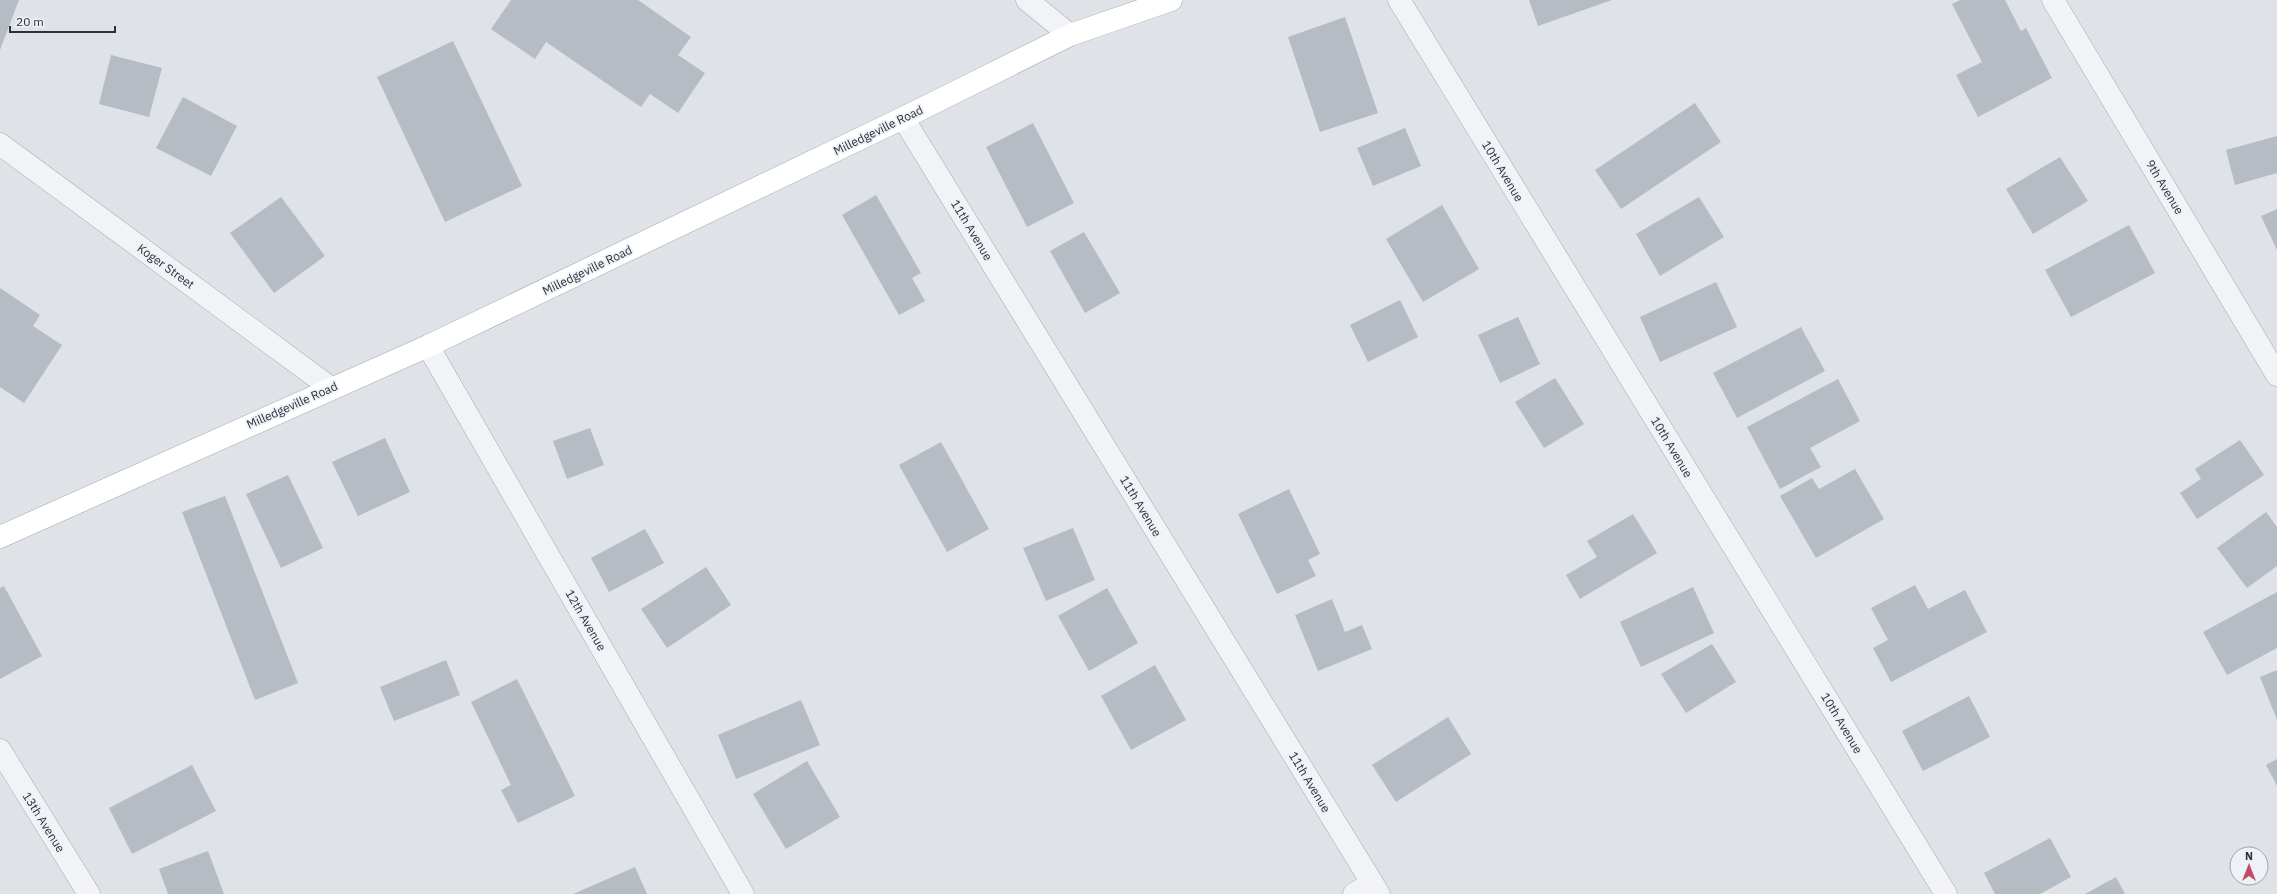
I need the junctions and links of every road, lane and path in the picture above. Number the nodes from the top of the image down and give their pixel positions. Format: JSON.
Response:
{"nodes":[{"id":1,"x":1027,"y":0,"type":"edge"},
{"id":2,"x":1171,"y":0,"type":"edge"},
{"id":3,"x":1399,"y":0,"type":"edge"},
{"id":4,"x":2053,"y":0,"type":"edge"},
{"id":5,"x":1070,"y":35,"type":"junction"},
{"id":6,"x":904,"y":118,"type":"junction"},
{"id":7,"x":0,"y":144,"type":"edge"},
{"id":8,"x":428,"y":346,"type":"junction"},
{"id":9,"x":2277,"y":375,"type":"edge"},
{"id":10,"x":331,"y":388,"type":"junction"},
{"id":11,"x":0,"y":537,"type":"edge"},
{"id":12,"x":0,"y":750,"type":"edge"},
{"id":13,"x":1375,"y":888,"type":"edge"},
{"id":14,"x":89,"y":894,"type":"edge"},
{"id":15,"x":743,"y":894,"type":"edge"},
{"id":16,"x":1354,"y":894,"type":"edge"},
{"id":17,"x":1946,"y":894,"type":"edge"}],
"edges":[{"from":1,"to":5,"type":"street"},
{"from":2,"to":5,"type":"main road","name":"Milledgeville Road"},
{"from":3,"to":17,"type":"street","name":"10th Avenue"},
{"from":4,"to":9,"type":"street","name":"9th Avenue"},
{"from":5,"to":6,"type":"main road","name":"Milledgeville Road"},
{"from":6,"to":8,"type":"main road","name":"Milledgeville Road"},
{"from":6,"to":13,"type":"street","name":"11th Avenue"},
{"from":7,"to":10,"type":"street","name":"Koger Street"},
{"from":8,"to":10,"type":"main road","name":"Milledgeville Road"},
{"from":8,"to":15,"type":"street","name":"12th Avenue"},
{"from":10,"to":11,"type":"main road","name":"Milledgeville Road"},
{"from":12,"to":14,"type":"street","name":"13th Avenue"},
{"from":13,"to":16,"type":"street"}]}
